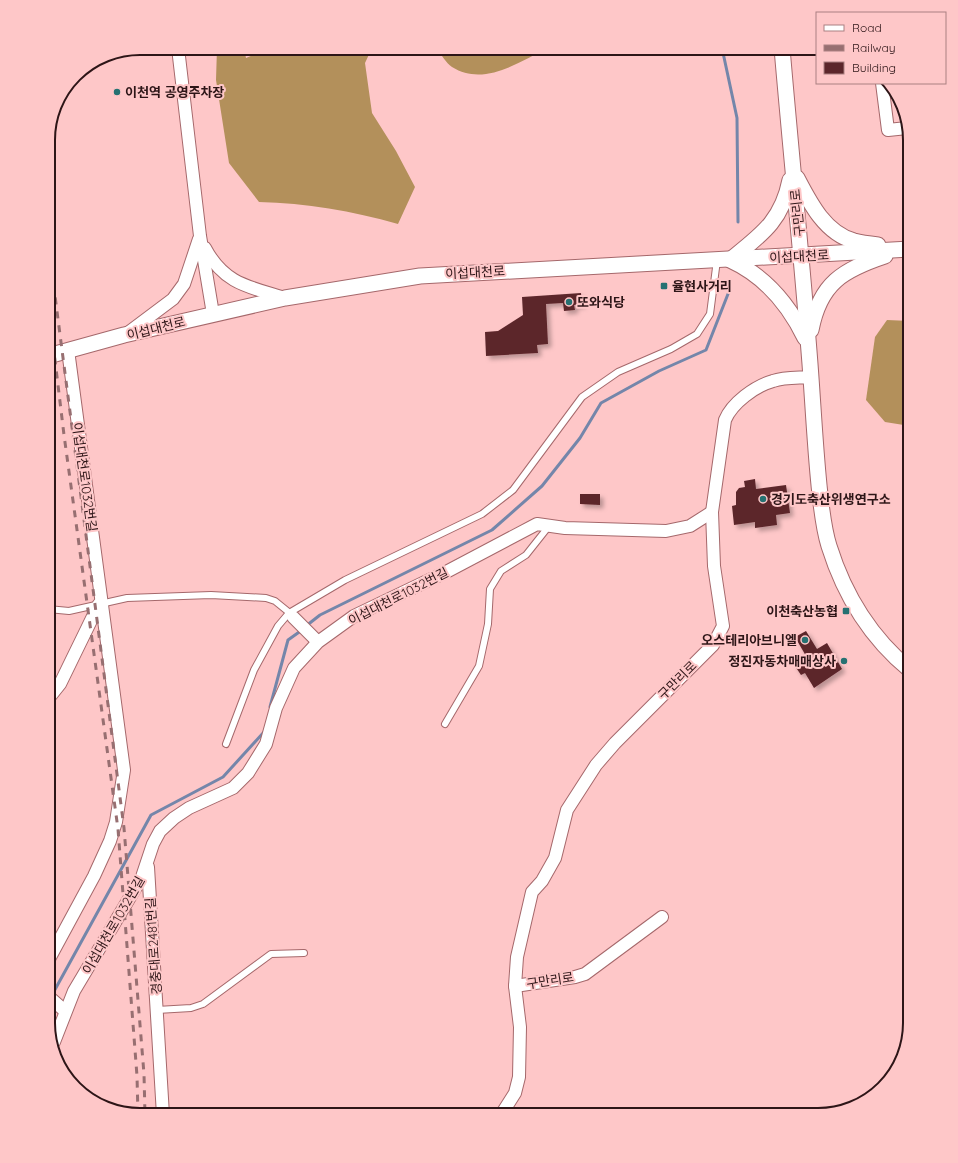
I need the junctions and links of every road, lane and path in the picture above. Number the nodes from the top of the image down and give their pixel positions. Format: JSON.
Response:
{"nodes":[{"id":1,"x":179,"y":55,"type":"edge"},
{"id":2,"x":783,"y":55,"type":"edge"},
{"id":3,"x":882,"y":84,"type":"edge"},
{"id":4,"x":902,"y":129,"type":"edge"},
{"id":5,"x":793,"y":169,"type":"junction"},
{"id":6,"x":200,"y":236,"type":"junction"},
{"id":7,"x":903,"y":248,"type":"edge"},
{"id":8,"x":903,"y":249,"type":"edge"},
{"id":9,"x":903,"y":251,"type":"edge"},
{"id":10,"x":802,"y":256,"type":"junction"},
{"id":11,"x":723,"y":260,"type":"junction"},
{"id":12,"x":285,"y":298,"type":"junction"},
{"id":13,"x":213,"y":314,"type":"junction"},
{"id":14,"x":124,"y":335,"type":"junction"},
{"id":15,"x":808,"y":344,"type":"junction"},
{"id":16,"x":68,"y":350,"type":"junction"},
{"id":17,"x":55,"y":354,"type":"edge"},
{"id":18,"x":810,"y":377,"type":"junction"},
{"id":19,"x":712,"y":512,"type":"junction"},
{"id":20,"x":549,"y":526,"type":"junction"},
{"id":21,"x":100,"y":604,"type":"junction"},
{"id":22,"x":55,"y":610,"type":"edge"},
{"id":23,"x":291,"y":615,"type":"junction"},
{"id":24,"x":315,"y":639,"type":"dead end"},
{"id":25,"x":903,"y":664,"type":"edge"},
{"id":26,"x":55,"y":690,"type":"edge"},
{"id":27,"x":445,"y":724,"type":"dead end"},
{"id":28,"x":226,"y":744,"type":"dead end"},
{"id":29,"x":148,"y":859,"type":"junction"},
{"id":30,"x":662,"y":917,"type":"dead end"},
{"id":31,"x":55,"y":948,"type":"edge"},
{"id":32,"x":304,"y":953,"type":"dead end"},
{"id":33,"x":515,"y":986,"type":"junction"},
{"id":34,"x":55,"y":1001,"type":"edge"},
{"id":35,"x":66,"y":1010,"type":"junction"},
{"id":36,"x":157,"y":1010,"type":"junction"},
{"id":37,"x":56,"y":1036,"type":"edge"},
{"id":38,"x":163,"y":1108,"type":"edge"},
{"id":39,"x":505,"y":1108,"type":"edge"}],
"edges":[{"from":1,"to":6,"type":"street"},
{"from":2,"to":5,"type":"street","name":"구만리로"},
{"from":3,"to":4,"type":"street"},
{"from":5,"to":7,"type":"street"},
{"from":5,"to":10,"type":"street","name":"구만리로"},
{"from":5,"to":11,"type":"street"},
{"from":6,"to":12,"type":"street"},
{"from":6,"to":13,"type":"street"},
{"from":6,"to":14,"type":"street"},
{"from":8,"to":10,"type":"street","name":"이섭대천로"},
{"from":9,"to":15,"type":"street"},
{"from":10,"to":11,"type":"street","name":"이섭대천로"},
{"from":10,"to":15,"type":"street","name":"구만리로"},
{"from":11,"to":12,"type":"street","name":"이섭대천로"},
{"from":11,"to":15,"type":"street"},
{"from":11,"to":23,"type":"lane"},
{"from":12,"to":13,"type":"street","name":"이섭대천로"},
{"from":13,"to":14,"type":"street","name":"이섭대천로"},
{"from":14,"to":16,"type":"street","name":"이섭대천로"},
{"from":15,"to":18,"type":"street","name":"구만리로"},
{"from":16,"to":17,"type":"street","name":"이섭대천로"},
{"from":16,"to":21,"type":"street","name":"이섭대천로1032번길"},
{"from":18,"to":19,"type":"street","name":"구만리로"},
{"from":18,"to":25,"type":"street","name":"구만리로"},
{"from":19,"to":20,"type":"street","name":"이섭대천로1032번길"},
{"from":19,"to":33,"type":"street","name":"구만리로"},
{"from":20,"to":27,"type":"lane"},
{"from":20,"to":29,"type":"street","name":"이섭대천로1032번길"},
{"from":21,"to":22,"type":"lane"},
{"from":21,"to":23,"type":"lane"},
{"from":21,"to":26,"type":"street"},
{"from":21,"to":31,"type":"street","name":"이섭대천로1032번길"},
{"from":23,"to":24,"type":"street"},
{"from":23,"to":28,"type":"lane"},
{"from":29,"to":35,"type":"street","name":"이섭대천로1032번길"},
{"from":29,"to":36,"type":"street","name":"경충대로2481번길"},
{"from":30,"to":33,"type":"street","name":"구만리로"},
{"from":32,"to":36,"type":"lane","name":"경충대로2481번길"},
{"from":33,"to":39,"type":"street","name":"구만리로"},
{"from":34,"to":35,"type":"street"},
{"from":35,"to":37,"type":"street"},
{"from":36,"to":38,"type":"street","name":"경충대로2481번길"}]}
